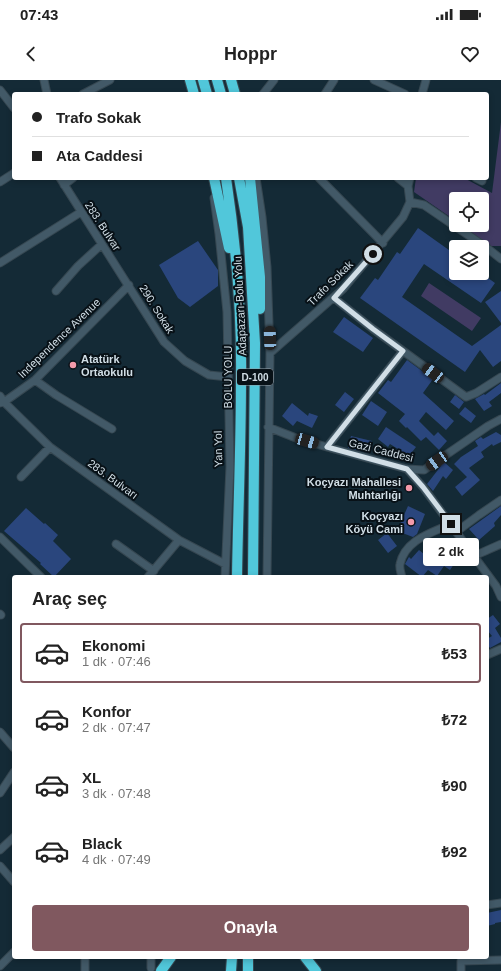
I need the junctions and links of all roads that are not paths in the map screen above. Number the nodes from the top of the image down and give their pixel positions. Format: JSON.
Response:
{"nodes":[{"id":1,"x":44,"y":80,"type":"edge"},
{"id":2,"x":110,"y":80,"type":"edge"},
{"id":3,"x":190,"y":80,"type":"edge"},
{"id":4,"x":203,"y":80,"type":"edge"},
{"id":5,"x":218,"y":80,"type":"edge"},
{"id":6,"x":231,"y":80,"type":"edge"},
{"id":7,"x":274,"y":80,"type":"edge"},
{"id":8,"x":334,"y":80,"type":"edge"},
{"id":9,"x":374,"y":80,"type":"edge"},
{"id":10,"x":426,"y":80,"type":"edge"},
{"id":11,"x":0,"y":90,"type":"edge"},
{"id":12,"x":47,"y":92,"type":"edge"},
{"id":13,"x":87,"y":92,"type":"edge"},
{"id":14,"x":193,"y":92,"type":"edge"},
{"id":15,"x":206,"y":92,"type":"edge"},
{"id":16,"x":221,"y":92,"type":"edge"},
{"id":17,"x":234,"y":92,"type":"edge"},
{"id":18,"x":265,"y":92,"type":"edge"},
{"id":19,"x":326,"y":92,"type":"edge"},
{"id":20,"x":401,"y":92,"type":"edge"},
{"id":21,"x":423,"y":92,"type":"edge"},
{"id":22,"x":2,"y":98,"type":"edge"},
{"id":23,"x":12,"y":106,"type":"edge"},
{"id":24,"x":12,"y":174,"type":"edge"},
{"id":25,"x":61,"y":180,"type":"edge"},
{"id":26,"x":70,"y":180,"type":"edge"},
{"id":27,"x":210,"y":180,"type":"edge"},
{"id":28,"x":214,"y":180,"type":"edge"},
{"id":29,"x":226,"y":180,"type":"edge"},
{"id":30,"x":239,"y":180,"type":"edge"},
{"id":31,"x":250,"y":180,"type":"edge"},
{"id":32,"x":256,"y":180,"type":"edge"},
{"id":33,"x":321,"y":180,"type":"edge"},
{"id":34,"x":400,"y":180,"type":"edge"},
{"id":35,"x":410,"y":180,"type":"edge"},
{"id":36,"x":0,"y":182,"type":"edge"},
{"id":37,"x":64,"y":185,"type":"junction"},
{"id":38,"x":408,"y":186,"type":"junction"},
{"id":39,"x":410,"y":202,"type":"junction"},
{"id":40,"x":81,"y":212,"type":"junction"},
{"id":41,"x":383,"y":243,"type":"junction"},
{"id":42,"x":102,"y":244,"type":"junction"},
{"id":43,"x":501,"y":259,"type":"edge"},
{"id":44,"x":0,"y":263,"type":"edge"},
{"id":45,"x":129,"y":285,"type":"junction"},
{"id":46,"x":56,"y":291,"type":"dead end"},
{"id":47,"x":334,"y":298,"type":"junction"},
{"id":48,"x":239,"y":302,"type":"junction"},
{"id":49,"x":255,"y":343,"type":"junction"},
{"id":50,"x":403,"y":351,"type":"junction"},
{"id":51,"x":270,"y":353,"type":"junction"},
{"id":52,"x":228,"y":377,"type":"junction"},
{"id":53,"x":501,"y":377,"type":"edge"},
{"id":54,"x":35,"y":380,"type":"junction"},
{"id":55,"x":1,"y":400,"type":"edge"},
{"id":56,"x":501,"y":419,"type":"edge"},
{"id":57,"x":268,"y":427,"type":"junction"},
{"id":58,"x":112,"y":429,"type":"dead end"},
{"id":59,"x":50,"y":447,"type":"junction"},
{"id":60,"x":327,"y":447,"type":"junction"},
{"id":61,"x":407,"y":469,"type":"junction"},
{"id":62,"x":424,"y":470,"type":"junction"},
{"id":63,"x":21,"y":477,"type":"dead end"},
{"id":64,"x":423,"y":487,"type":"junction"},
{"id":65,"x":501,"y":500,"type":"edge"},
{"id":66,"x":451,"y":524,"type":"junction"},
{"id":67,"x":456,"y":532,"type":"junction"},
{"id":68,"x":0,"y":536,"type":"edge"},
{"id":69,"x":179,"y":540,"type":"junction"},
{"id":70,"x":116,"y":544,"type":"dead end"},
{"id":71,"x":501,"y":544,"type":"edge"},
{"id":72,"x":474,"y":556,"type":"junction"},
{"id":73,"x":226,"y":564,"type":"junction"},
{"id":74,"x":154,"y":570,"type":"junction"},
{"id":75,"x":39,"y":575,"type":"edge"},
{"id":76,"x":150,"y":575,"type":"edge"},
{"id":77,"x":225,"y":575,"type":"edge"},
{"id":78,"x":237,"y":575,"type":"edge"},
{"id":79,"x":253,"y":575,"type":"edge"},
{"id":80,"x":267,"y":575,"type":"edge"},
{"id":81,"x":402,"y":575,"type":"edge"},
{"id":82,"x":488,"y":575,"type":"edge"},
{"id":83,"x":489,"y":576,"type":"edge"},
{"id":84,"x":501,"y":597,"type":"edge"},
{"id":85,"x":501,"y":649,"type":"edge"},
{"id":86,"x":489,"y":654,"type":"edge"},
{"id":87,"x":0,"y":732,"type":"edge"},
{"id":88,"x":12,"y":746,"type":"edge"},
{"id":89,"x":12,"y":775,"type":"edge"},
{"id":90,"x":0,"y":793,"type":"edge"},
{"id":91,"x":12,"y":839,"type":"edge"},
{"id":92,"x":0,"y":850,"type":"edge"},
{"id":93,"x":0,"y":866,"type":"edge"},
{"id":94,"x":12,"y":880,"type":"edge"},
{"id":95,"x":501,"y":903,"type":"edge"},
{"id":96,"x":489,"y":905,"type":"edge"},
{"id":97,"x":12,"y":954,"type":"edge"},
{"id":98,"x":85,"y":959,"type":"edge"},
{"id":99,"x":152,"y":959,"type":"edge"},
{"id":100,"x":169,"y":959,"type":"edge"},
{"id":101,"x":232,"y":959,"type":"edge"},
{"id":102,"x":248,"y":959,"type":"edge"},
{"id":103,"x":307,"y":959,"type":"edge"},
{"id":104,"x":460,"y":959,"type":"edge"},
{"id":105,"x":501,"y":960,"type":"edge"},
{"id":106,"x":0,"y":966,"type":"edge"},
{"id":107,"x":156,"y":970,"type":"edge"},
{"id":108,"x":85,"y":971,"type":"edge"},
{"id":109,"x":231,"y":971,"type":"edge"},
{"id":110,"x":248,"y":971,"type":"edge"},
{"id":111,"x":316,"y":971,"type":"edge"},
{"id":112,"x":461,"y":971,"type":"edge"}],
"edges":[{"from":1,"to":12,"type":"street"},
{"from":2,"to":13,"type":"street"},
{"from":3,"to":14,"type":"highway"},
{"from":4,"to":15,"type":"highway"},
{"from":5,"to":16,"type":"highway"},
{"from":6,"to":17,"type":"highway"},
{"from":7,"to":18,"type":"street"},
{"from":8,"to":19,"type":"street"},
{"from":9,"to":20,"type":"street"},
{"from":10,"to":21,"type":"street"},
{"from":11,"to":22,"type":"street"},
{"from":22,"to":23,"type":"street"},
{"from":24,"to":36,"type":"street"},
{"from":25,"to":37,"type":"street","name":"283. Bulvar"},
{"from":26,"to":37,"type":"street"},
{"from":27,"to":52,"type":"street","name":"Yan Yol"},
{"from":28,"to":48,"type":"highway"},
{"from":29,"to":48,"type":"highway","name":"BOLU YOLU","number":"D-100"},
{"from":30,"to":49,"type":"highway","name":"Adapazarı-Bolu Yolu","number":"D-100"},
{"from":31,"to":49,"type":"highway"},
{"from":32,"to":51,"type":"street"},
{"from":33,"to":41,"type":"street"},
{"from":34,"to":38,"type":"street"},
{"from":35,"to":38,"type":"street"},
{"from":37,"to":40,"type":"street","name":"283. Bulvar"},
{"from":38,"to":39,"type":"street"},
{"from":39,"to":41,"type":"street","name":"Trafo Sokak"},
{"from":39,"to":43,"type":"street"},
{"from":40,"to":42,"type":"street","name":"283. Bulvar"},
{"from":40,"to":44,"type":"street"},
{"from":41,"to":47,"type":"street","name":"Trafo Sokak"},
{"from":42,"to":45,"type":"street","name":"283. Bulvar"},
{"from":42,"to":46,"type":"street"},
{"from":45,"to":52,"type":"street","name":"290. Sokak"},
{"from":45,"to":54,"type":"street","name":"Independence Avenue"},
{"from":47,"to":50,"type":"street"},
{"from":47,"to":51,"type":"street","name":"Trafo Sokak"},
{"from":48,"to":78,"type":"highway","name":"BOLU YOLU","number":"D-100"},
{"from":49,"to":79,"type":"highway","name":"Adapazarı-Bolu Yolu","number":"D-100"},
{"from":50,"to":53,"type":"street"},
{"from":50,"to":60,"type":"street"},
{"from":51,"to":57,"type":"street"},
{"from":52,"to":73,"type":"street","name":"Yan Yol"},
{"from":54,"to":55,"type":"street","name":"Independence Avenue"},
{"from":54,"to":58,"type":"street"},
{"from":55,"to":59,"type":"street","name":"283. Bulvarı"},
{"from":56,"to":62,"type":"street","name":"Gazi Caddesi"},
{"from":57,"to":60,"type":"street","name":"Gazi Caddesi"},
{"from":57,"to":80,"type":"street"},
{"from":59,"to":63,"type":"street"},
{"from":59,"to":69,"type":"street","name":"283. Bulvarı"},
{"from":60,"to":61,"type":"street","name":"Gazi Caddesi"},
{"from":61,"to":62,"type":"street","name":"Gazi Caddesi"},
{"from":61,"to":64,"type":"street"},
{"from":62,"to":64,"type":"street"},
{"from":64,"to":66,"type":"street"},
{"from":65,"to":67,"type":"street"},
{"from":66,"to":67,"type":"street"},
{"from":66,"to":81,"type":"street"},
{"from":67,"to":72,"type":"street"},
{"from":68,"to":75,"type":"street"},
{"from":69,"to":73,"type":"street","name":"283. Bulvarı"},
{"from":69,"to":74,"type":"street"},
{"from":70,"to":74,"type":"street"},
{"from":71,"to":72,"type":"street"},
{"from":72,"to":82,"type":"street"},
{"from":73,"to":77,"type":"street","name":"Yan Yol"},
{"from":74,"to":76,"type":"street"},
{"from":83,"to":84,"type":"street"},
{"from":85,"to":86,"type":"street"},
{"from":87,"to":88,"type":"street"},
{"from":89,"to":90,"type":"street"},
{"from":91,"to":92,"type":"street"},
{"from":93,"to":94,"type":"street"},
{"from":95,"to":96,"type":"street"},
{"from":97,"to":106,"type":"street"},
{"from":98,"to":108,"type":"street"},
{"from":99,"to":107,"type":"street"},
{"from":100,"to":107,"type":"highway"},
{"from":101,"to":109,"type":"highway"},
{"from":102,"to":110,"type":"highway"},
{"from":103,"to":111,"type":"highway"},
{"from":104,"to":105,"type":"street"},
{"from":104,"to":112,"type":"street"}]}
